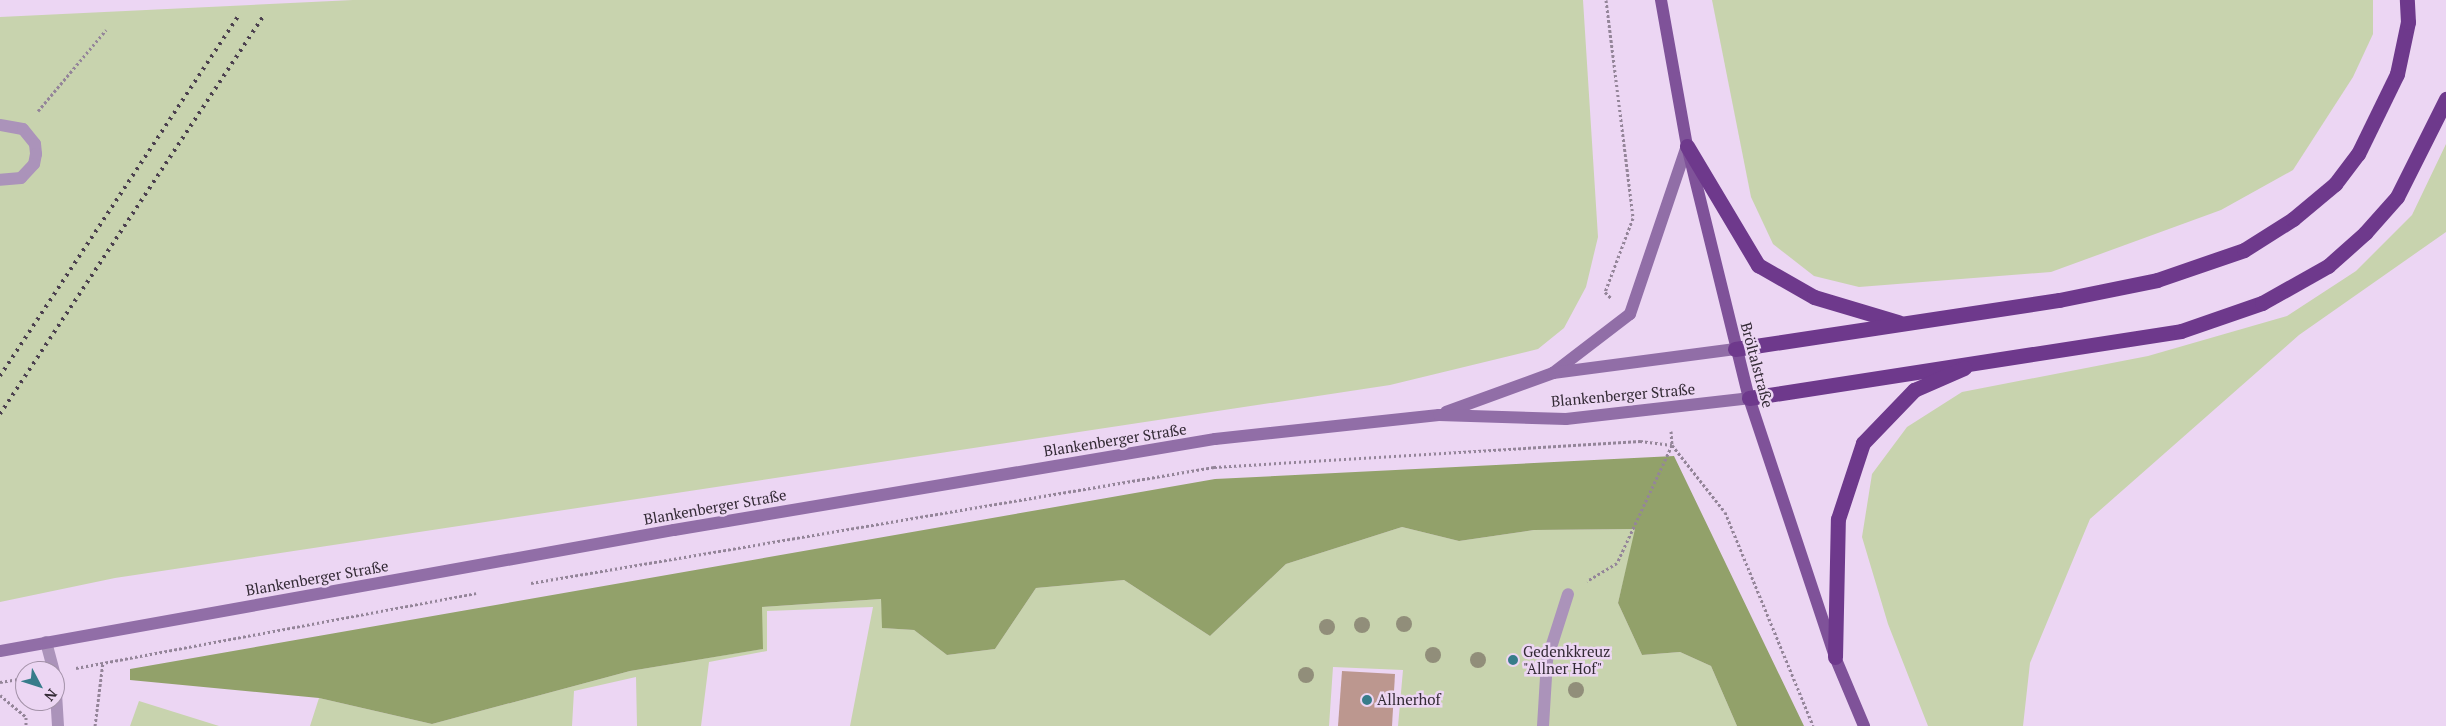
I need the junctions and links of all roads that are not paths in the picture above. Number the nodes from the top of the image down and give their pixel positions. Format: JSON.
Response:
{"nodes":[{"id":1,"x":1661,"y":0,"type":"edge"},
{"id":2,"x":2407,"y":0,"type":"edge"},
{"id":3,"x":2446,"y":99,"type":"edge"},
{"id":4,"x":0,"y":125,"type":"edge"},
{"id":5,"x":1687,"y":146,"type":"junction"},
{"id":6,"x":0,"y":180,"type":"edge"},
{"id":7,"x":1902,"y":324,"type":"junction"},
{"id":8,"x":1736,"y":349,"type":"junction"},
{"id":9,"x":1985,"y":359,"type":"junction"},
{"id":10,"x":1553,"y":374,"type":"junction"},
{"id":11,"x":1748,"y":398,"type":"junction"},
{"id":12,"x":1440,"y":415,"type":"junction"},
{"id":13,"x":1568,"y":594,"type":"road end"},
{"id":14,"x":46,"y":642,"type":"junction"},
{"id":15,"x":0,"y":650,"type":"edge"},
{"id":16,"x":1835,"y":656,"type":"junction"},
{"id":17,"x":51,"y":661,"type":"edge"},
{"id":18,"x":57,"y":711,"type":"edge"},
{"id":19,"x":58,"y":726,"type":"edge"},
{"id":20,"x":1543,"y":726,"type":"edge"},
{"id":21,"x":1864,"y":726,"type":"edge"}],
"edges":[{"from":1,"to":5,"type":"main road","name":"Bröltalstraße"},
{"from":2,"to":7,"type":"highway"},
{"from":3,"to":9,"type":"highway"},
{"from":4,"to":6,"type":"street"},
{"from":5,"to":7,"type":"highway"},
{"from":5,"to":8,"type":"main road","name":"Bröltalstraße"},
{"from":5,"to":10,"type":"street"},
{"from":7,"to":8,"type":"highway"},
{"from":8,"to":10,"type":"street","name":"Blankenberger Straße"},
{"from":8,"to":11,"type":"main road","name":"Bröltalstraße"},
{"from":9,"to":11,"type":"highway"},
{"from":9,"to":16,"type":"highway"},
{"from":10,"to":12,"type":"street","name":"Blankenberger Straße"},
{"from":11,"to":12,"type":"street","name":"Blankenberger Straße"},
{"from":11,"to":16,"type":"main road","name":"Bröltalstraße"},
{"from":12,"to":14,"type":"street","name":"Blankenberger Straße"},
{"from":13,"to":20,"type":"street"},
{"from":14,"to":15,"type":"street","name":"Blankenberger Straße"},
{"from":14,"to":17,"type":"street"},
{"from":16,"to":21,"type":"main road","name":"Bröltalstraße"},
{"from":18,"to":19,"type":"street"}]}
